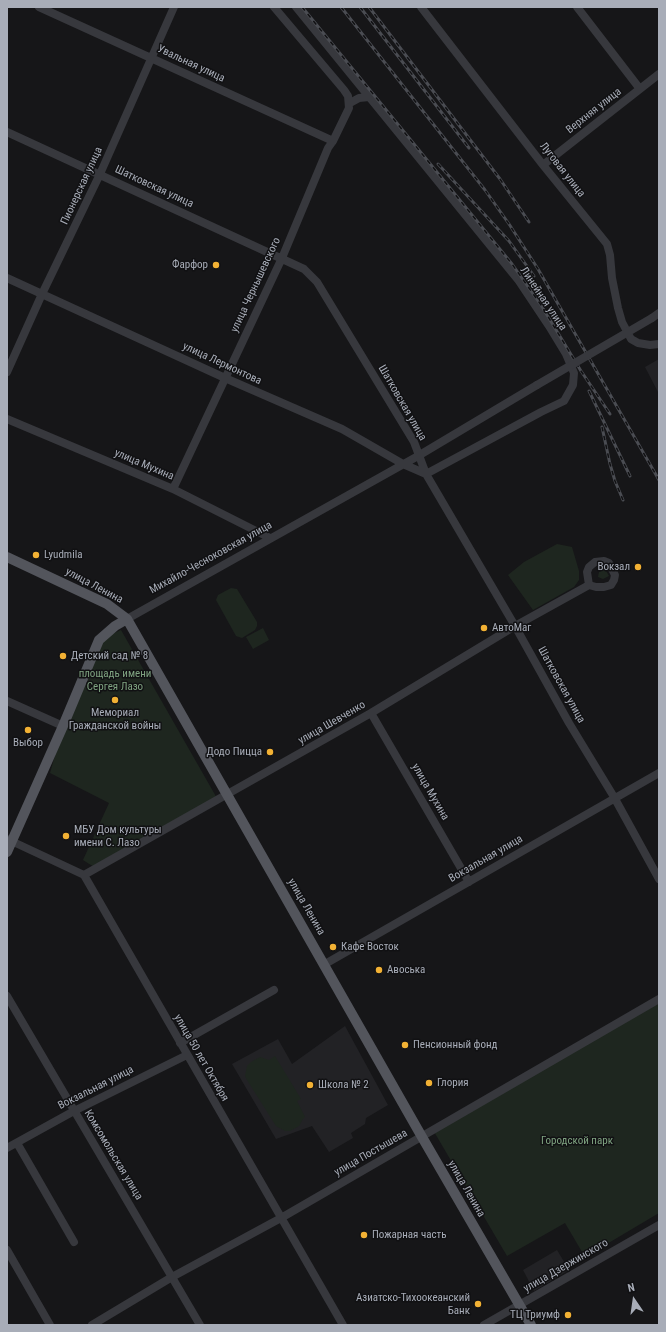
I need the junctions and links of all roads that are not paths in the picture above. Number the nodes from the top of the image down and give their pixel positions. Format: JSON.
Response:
{"nodes":[{"id":1,"x":39,"y":7,"type":"edge"},
{"id":2,"x":174,"y":7,"type":"edge"},
{"id":3,"x":274,"y":7,"type":"edge"},
{"id":4,"x":296,"y":7,"type":"edge"},
{"id":5,"x":577,"y":7,"type":"edge"},
{"id":6,"x":424,"y":8,"type":"edge"},
{"id":7,"x":151,"y":58,"type":"junction"},
{"id":8,"x":659,"y":74,"type":"edge"},
{"id":9,"x":355,"y":81,"type":"junction"},
{"id":10,"x":640,"y":89,"type":"junction"},
{"id":11,"x":369,"y":97,"type":"junction"},
{"id":12,"x":350,"y":103,"type":"junction"},
{"id":13,"x":7,"y":132,"type":"edge"},
{"id":14,"x":333,"y":141,"type":"junction"},
{"id":15,"x":543,"y":165,"type":"junction"},
{"id":16,"x":100,"y":174,"type":"junction"},
{"id":17,"x":282,"y":258,"type":"junction"},
{"id":18,"x":7,"y":278,"type":"edge"},
{"id":19,"x":42,"y":294,"type":"junction"},
{"id":20,"x":656,"y":316,"type":"edge"},
{"id":21,"x":659,"y":344,"type":"edge"},
{"id":22,"x":7,"y":372,"type":"edge"},
{"id":23,"x":225,"y":378,"type":"junction"},
{"id":24,"x":7,"y":419,"type":"edge"},
{"id":25,"x":418,"y":456,"type":"junction"},
{"id":26,"x":403,"y":464,"type":"junction"},
{"id":27,"x":426,"y":474,"type":"junction"},
{"id":28,"x":173,"y":489,"type":"junction"},
{"id":29,"x":270,"y":538,"type":"junction"},
{"id":30,"x":7,"y":557,"type":"edge"},
{"id":31,"x":589,"y":585,"type":"dead end"},
{"id":32,"x":127,"y":618,"type":"junction"},
{"id":33,"x":515,"y":626,"type":"junction"},
{"id":34,"x":7,"y":701,"type":"edge"},
{"id":35,"x":371,"y":713,"type":"junction"},
{"id":36,"x":62,"y":726,"type":"junction"},
{"id":37,"x":659,"y":773,"type":"edge"},
{"id":38,"x":228,"y":795,"type":"junction"},
{"id":39,"x":614,"y":798,"type":"junction"},
{"id":40,"x":10,"y":840,"type":"edge"},
{"id":41,"x":7,"y":852,"type":"edge"},
{"id":42,"x":84,"y":875,"type":"junction"},
{"id":43,"x":659,"y":879,"type":"edge"},
{"id":44,"x":469,"y":882,"type":"junction"},
{"id":45,"x":325,"y":964,"type":"junction"},
{"id":46,"x":274,"y":990,"type":"dead end"},
{"id":47,"x":7,"y":996,"type":"edge"},
{"id":48,"x":659,"y":999,"type":"edge"},
{"id":49,"x":180,"y":1043,"type":"junction"},
{"id":50,"x":187,"y":1055,"type":"junction"},
{"id":51,"x":74,"y":1111,"type":"junction"},
{"id":52,"x":422,"y":1137,"type":"junction"},
{"id":53,"x":16,"y":1143,"type":"junction"},
{"id":54,"x":7,"y":1148,"type":"edge"},
{"id":55,"x":281,"y":1218,"type":"junction"},
{"id":56,"x":659,"y":1226,"type":"edge"},
{"id":57,"x":74,"y":1242,"type":"dead end"},
{"id":58,"x":7,"y":1250,"type":"edge"},
{"id":59,"x":172,"y":1277,"type":"junction"},
{"id":60,"x":519,"y":1305,"type":"junction"},
{"id":61,"x":50,"y":1325,"type":"edge"},
{"id":62,"x":92,"y":1325,"type":"edge"},
{"id":63,"x":200,"y":1325,"type":"edge"},
{"id":64,"x":343,"y":1325,"type":"edge"},
{"id":65,"x":484,"y":1325,"type":"edge"},
{"id":66,"x":531,"y":1325,"type":"edge"}],
"edges":[{"from":1,"to":7,"type":"street","name":"Увальная улица"},
{"from":2,"to":7,"type":"street","name":"Пионерская улица"},
{"from":3,"to":12,"type":"street"},
{"from":4,"to":9,"type":"street","name":"Линейная улица"},
{"from":5,"to":10,"type":"street"},
{"from":6,"to":15,"type":"street","name":"Луговая улица"},
{"from":7,"to":14,"type":"street","name":"Увальная улица"},
{"from":7,"to":16,"type":"street","name":"Пионерская улица"},
{"from":8,"to":10,"type":"street","name":"Верхняя улица"},
{"from":9,"to":11,"type":"street","name":"Линейная улица"},
{"from":9,"to":12,"type":"street","name":"улица Чернышевского"},
{"from":10,"to":15,"type":"street","name":"Верхняя улица"},
{"from":11,"to":12,"type":"street"},
{"from":11,"to":27,"type":"street","name":"Линейная улица"},
{"from":12,"to":14,"type":"street","name":"улица Чернышевского"},
{"from":13,"to":16,"type":"street","name":"Шатковская улица"},
{"from":14,"to":17,"type":"street","name":"улица Чернышевского"},
{"from":15,"to":21,"type":"street","name":"Луговая улица"},
{"from":16,"to":17,"type":"street","name":"Шатковская улица"},
{"from":16,"to":19,"type":"street","name":"Пионерская улица"},
{"from":17,"to":23,"type":"street","name":"улица Чернышевского"},
{"from":17,"to":25,"type":"street","name":"Шатковская улица"},
{"from":18,"to":19,"type":"street","name":"улица Лермонтова"},
{"from":19,"to":22,"type":"street","name":"Пионерская улица"},
{"from":19,"to":23,"type":"street","name":"улица Лермонтова"},
{"from":20,"to":25,"type":"street","name":"Михайло-Чесноковская улица","bridge":true},
{"from":23,"to":26,"type":"street","name":"улица Лермонтова"},
{"from":23,"to":28,"type":"street","name":"улица Чернышевского"},
{"from":24,"to":28,"type":"street","name":"улица Мухина"},
{"from":25,"to":26,"type":"street","name":"Михайло-Чесноковская улица"},
{"from":25,"to":27,"type":"street","name":"Шатковская улица"},
{"from":26,"to":27,"type":"street","name":"улица Лермонтова"},
{"from":26,"to":29,"type":"street","name":"Михайло-Чесноковская улица"},
{"from":27,"to":33,"type":"street","name":"Шатковская улица"},
{"from":28,"to":29,"type":"street","name":"улица Мухина"},
{"from":29,"to":32,"type":"street","name":"Михайло-Чесноковская улица"},
{"from":30,"to":32,"type":"main road","name":"улица Ленина"},
{"from":31,"to":33,"type":"street","name":"улица Шевченко"},
{"from":32,"to":36,"type":"main road","name":"Михайло-Чесноковская улица"},
{"from":32,"to":38,"type":"main road","name":"улица Ленина"},
{"from":33,"to":35,"type":"street","name":"улица Шевченко"},
{"from":33,"to":39,"type":"street","name":"Шатковская улица"},
{"from":34,"to":36,"type":"street"},
{"from":35,"to":38,"type":"street","name":"улица Шевченко"},
{"from":35,"to":44,"type":"street","name":"улица Мухина"},
{"from":36,"to":40,"type":"main road","name":"Михайло-Чесноковская улица"},
{"from":37,"to":39,"type":"street","name":"Вокзальная улица"},
{"from":38,"to":42,"type":"street","name":"улица Шевченко"},
{"from":38,"to":45,"type":"main road","name":"улица Ленина"},
{"from":39,"to":43,"type":"street","name":"Шатковская улица"},
{"from":39,"to":44,"type":"street","name":"Вокзальная улица"},
{"from":40,"to":41,"type":"main road","name":"Михайло-Чесноковская улица"},
{"from":40,"to":42,"type":"street"},
{"from":42,"to":49,"type":"street","name":"улица 50 лет Октября"},
{"from":44,"to":45,"type":"street","name":"Вокзальная улица"},
{"from":45,"to":52,"type":"main road","name":"улица Ленина"},
{"from":46,"to":49,"type":"street"},
{"from":47,"to":51,"type":"street","name":"Комсомольская улица"},
{"from":48,"to":52,"type":"street","name":"улица Постышева"},
{"from":49,"to":50,"type":"street","name":"улица 50 лет Октября"},
{"from":50,"to":51,"type":"street","name":"Вокзальная улица"},
{"from":50,"to":55,"type":"street","name":"улица 50 лет Октября"},
{"from":51,"to":53,"type":"street","name":"Вокзальная улица"},
{"from":51,"to":59,"type":"street","name":"Комсомольская улица"},
{"from":52,"to":55,"type":"street","name":"улица Постышева"},
{"from":52,"to":60,"type":"main road","name":"улица Ленина"},
{"from":53,"to":54,"type":"street","name":"Вокзальная улица"},
{"from":53,"to":57,"type":"street"},
{"from":55,"to":59,"type":"street","name":"улица Постышева"},
{"from":55,"to":64,"type":"street","name":"улица 50 лет Октября"},
{"from":56,"to":60,"type":"street","name":"улица Дзержинского"},
{"from":58,"to":61,"type":"street"},
{"from":59,"to":62,"type":"street","name":"улица Постышева"},
{"from":59,"to":63,"type":"street","name":"Комсомольская улица"},
{"from":60,"to":65,"type":"street","name":"улица Дзержинского"},
{"from":60,"to":66,"type":"main road","name":"улица Ленина"}]}
